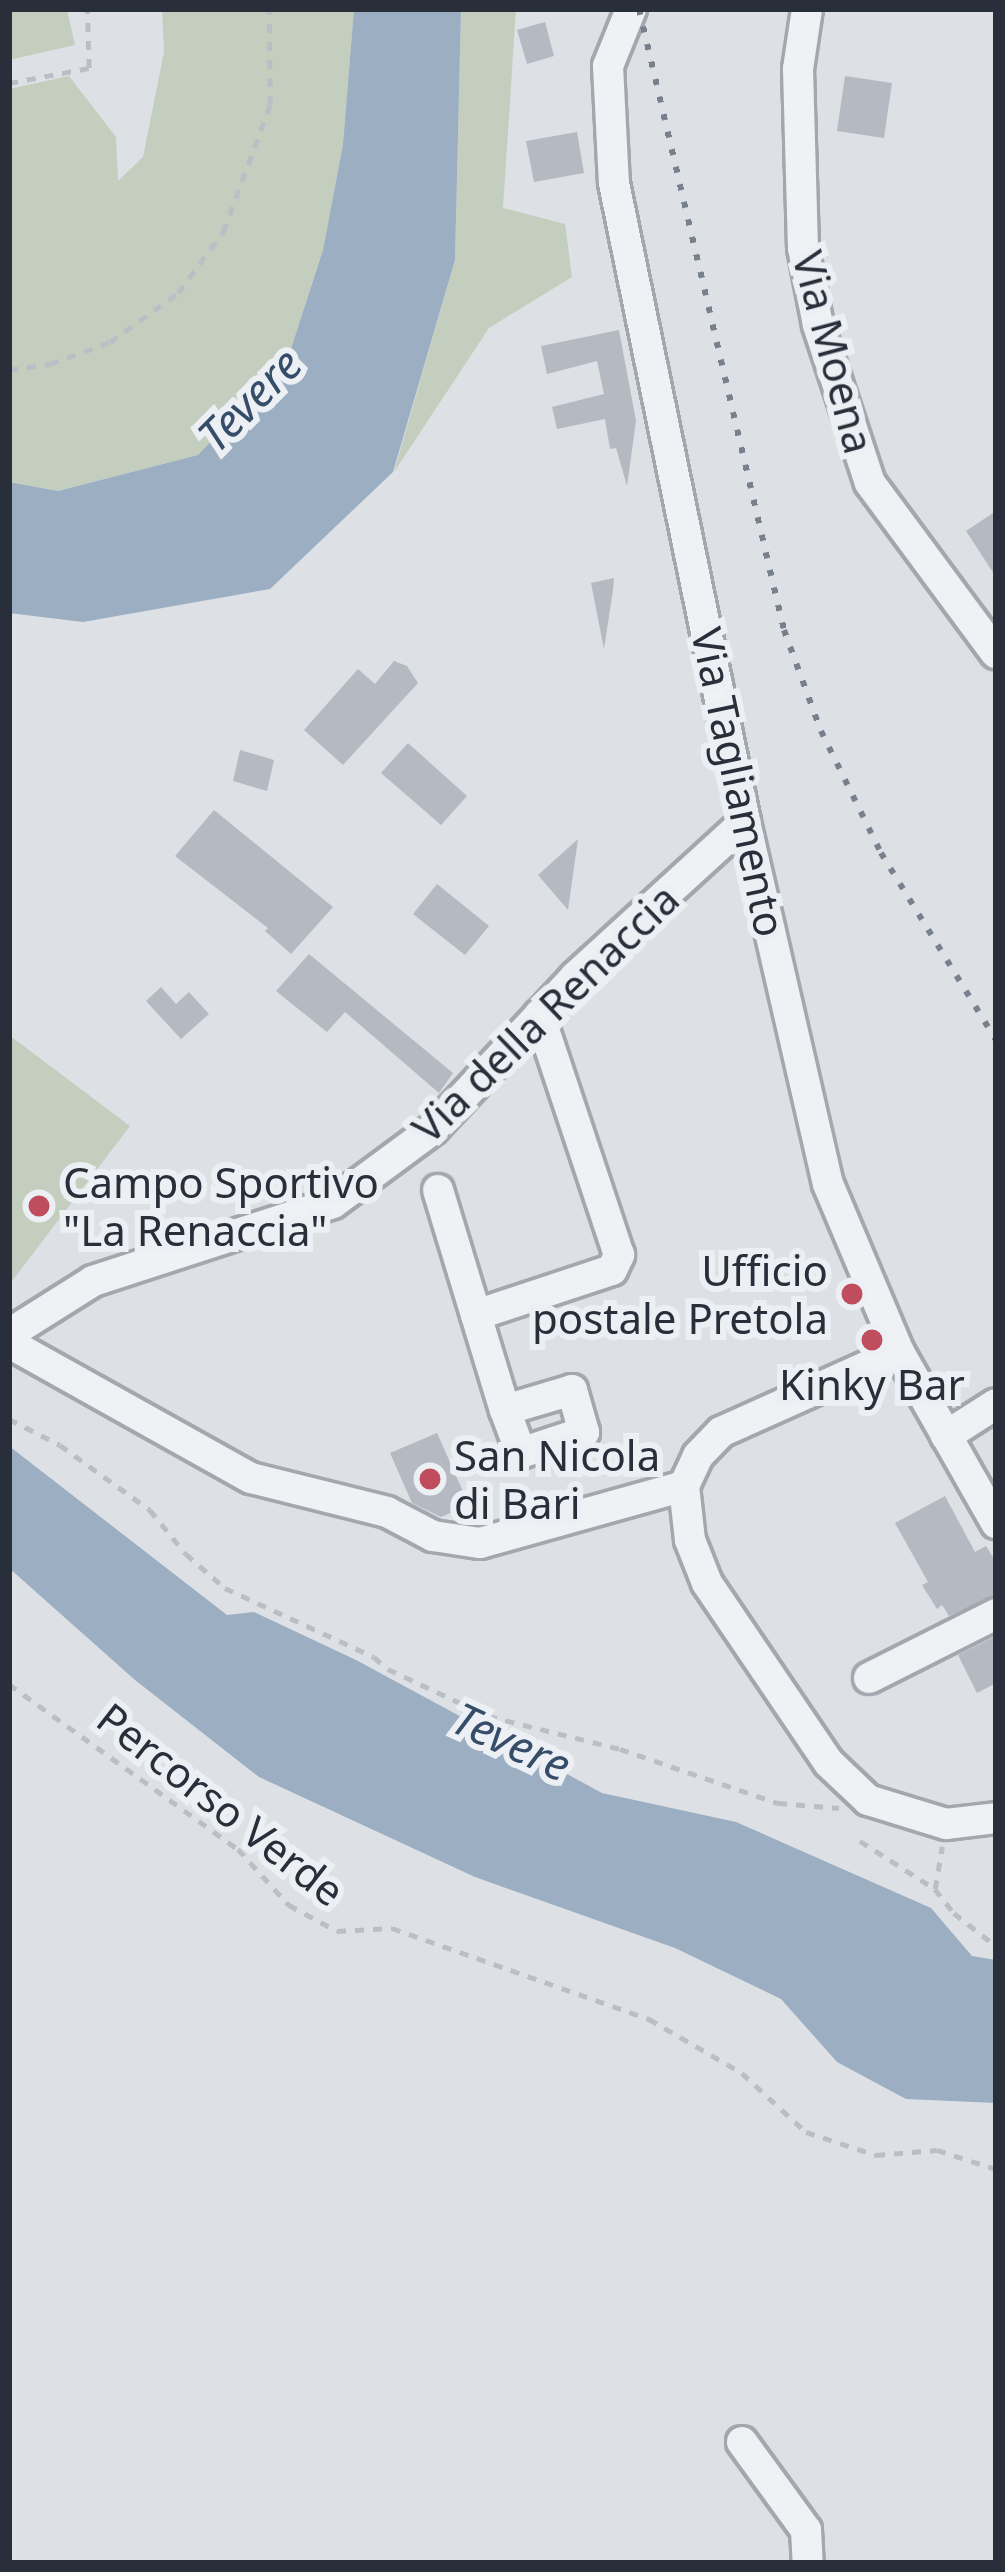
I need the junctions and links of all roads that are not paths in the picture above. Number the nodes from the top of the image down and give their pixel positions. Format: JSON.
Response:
{"nodes":[{"id":1,"x":807,"y":9,"type":"edge"},
{"id":2,"x":624,"y":22,"type":"edge"},
{"id":3,"x":996,"y":653,"type":"edge"},
{"id":4,"x":746,"y":822,"type":"junction"},
{"id":5,"x":539,"y":1015,"type":"junction"},
{"id":6,"x":438,"y":1190,"type":"dead end"},
{"id":7,"x":476,"y":1315,"type":"junction"},
{"id":8,"x":9,"y":1338,"type":"edge"},
{"id":9,"x":898,"y":1352,"type":"junction"},
{"id":10,"x":996,"y":1404,"type":"edge"},
{"id":11,"x":505,"y":1410,"type":"dead end"},
{"id":12,"x":946,"y":1436,"type":"junction"},
{"id":13,"x":684,"y":1486,"type":"junction"},
{"id":14,"x":996,"y":1523,"type":"edge"},
{"id":15,"x":996,"y":1614,"type":"edge"},
{"id":16,"x":869,"y":1678,"type":"dead end"},
{"id":17,"x":996,"y":1818,"type":"edge"},
{"id":18,"x":742,"y":2442,"type":"dead end"},
{"id":19,"x":808,"y":2563,"type":"edge"}],
"edges":[{"from":1,"to":3,"type":"street","name":"Via Moena"},
{"from":2,"to":4,"type":"street","name":"Via Tagliamento"},
{"from":4,"to":5,"type":"street","name":"Via della Renaccia"},
{"from":4,"to":9,"type":"street","name":"Via Tagliamento"},
{"from":5,"to":7,"type":"street"},
{"from":5,"to":8,"type":"street","name":"Via della Renaccia"},
{"from":6,"to":7,"type":"street"},
{"from":7,"to":11,"type":"street"},
{"from":8,"to":13,"type":"street"},
{"from":9,"to":12,"type":"street","name":"Via Tagliamento"},
{"from":9,"to":13,"type":"street"},
{"from":10,"to":12,"type":"street"},
{"from":12,"to":14,"type":"street","name":"Via Tagliamento"},
{"from":13,"to":17,"type":"street"},
{"from":15,"to":16,"type":"street"},
{"from":18,"to":19,"type":"street"}]}
